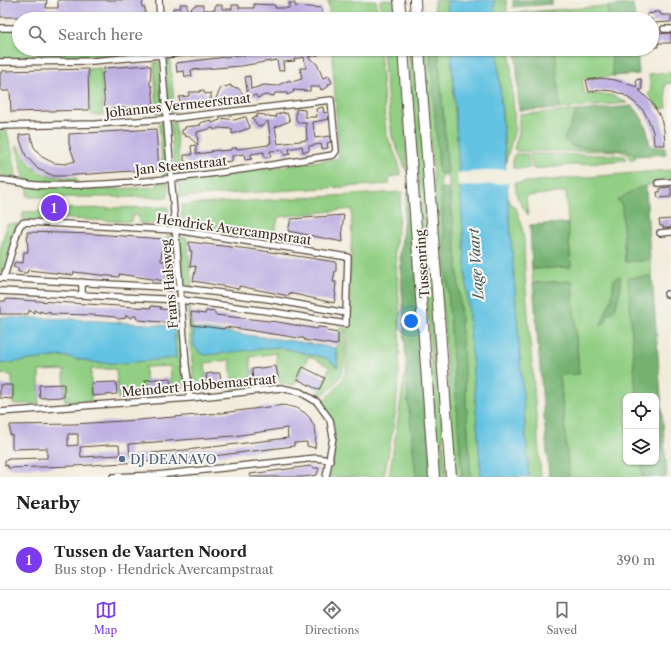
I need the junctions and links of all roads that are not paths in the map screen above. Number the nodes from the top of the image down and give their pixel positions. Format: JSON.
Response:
{"nodes":[{"id":1,"x":159,"y":0,"type":"edge"},
{"id":2,"x":399,"y":0,"type":"edge"},
{"id":3,"x":415,"y":0,"type":"edge"},
{"id":4,"x":160,"y":12,"type":"edge"},
{"id":5,"x":400,"y":12,"type":"edge"},
{"id":6,"x":416,"y":12,"type":"edge"},
{"id":7,"x":0,"y":28,"type":"edge"},
{"id":8,"x":12,"y":28,"type":"edge"},
{"id":9,"x":671,"y":28,"type":"edge"},
{"id":10,"x":664,"y":29,"type":"dead end"},
{"id":11,"x":162,"y":56,"type":"joint"},
{"id":12,"x":404,"y":56,"type":"edge"},
{"id":13,"x":420,"y":56,"type":"edge"},
{"id":14,"x":0,"y":62,"type":"edge"},
{"id":15,"x":166,"y":120,"type":"junction"},
{"id":16,"x":0,"y":126,"type":"edge"},
{"id":17,"x":334,"y":127,"type":"joint"},
{"id":18,"x":172,"y":179,"type":"junction"},
{"id":19,"x":0,"y":180,"type":"edge"},
{"id":20,"x":671,"y":182,"type":"edge"},
{"id":21,"x":658,"y":183,"type":"dead end"},
{"id":22,"x":175,"y":230,"type":"junction"},
{"id":23,"x":671,"y":232,"type":"edge"},
{"id":24,"x":660,"y":233,"type":"dead end"},
{"id":25,"x":2,"y":277,"type":"edge"},
{"id":26,"x":82,"y":282,"type":"junction"},
{"id":27,"x":181,"y":288,"type":"junction"},
{"id":28,"x":0,"y":291,"type":"edge"},
{"id":29,"x":82,"y":294,"type":"junction"},
{"id":30,"x":269,"y":299,"type":"junction"},
{"id":31,"x":181,"y":300,"type":"junction"},
{"id":32,"x":267,"y":311,"type":"junction"},
{"id":33,"x":346,"y":313,"type":"junction"},
{"id":34,"x":190,"y":398,"type":"junction"},
{"id":35,"x":0,"y":412,"type":"edge"},
{"id":36,"x":330,"y":460,"type":"junction"},
{"id":37,"x":113,"y":477,"type":"edge"},
{"id":38,"x":326,"y":477,"type":"edge"},
{"id":39,"x":434,"y":477,"type":"edge"},
{"id":40,"x":451,"y":477,"type":"edge"}],
"edges":[{"from":1,"to":4,"type":"street"},
{"from":2,"to":5,"type":"highway"},
{"from":3,"to":6,"type":"highway"},
{"from":7,"to":8,"type":"street"},
{"from":9,"to":10,"type":"street"},
{"from":11,"to":14,"type":"street"},
{"from":11,"to":15,"type":"street","name":"Frans Halsweg"},
{"from":12,"to":39,"type":"highway","name":"Tussenring"},
{"from":13,"to":40,"type":"highway","name":"Tussenring"},
{"from":15,"to":16,"type":"street","name":"Johannes Vermeerstraat"},
{"from":15,"to":17,"type":"street","name":"Johannes Vermeerstraat"},
{"from":15,"to":18,"type":"street","name":"Frans Halsweg"},
{"from":17,"to":18,"type":"street","name":"Jan Steenstraat"},
{"from":18,"to":19,"type":"street","name":"Jan Steenstraat"},
{"from":18,"to":22,"type":"street","name":"Frans Halsweg"},
{"from":20,"to":21,"type":"street"},
{"from":22,"to":25,"type":"street","name":"Hendrick Avercampstraat"},
{"from":22,"to":27,"type":"street","name":"Frans Halsweg"},
{"from":22,"to":33,"type":"street","name":"Hendrick Avercampstraat"},
{"from":23,"to":24,"type":"street"},
{"from":25,"to":26,"type":"street"},
{"from":26,"to":27,"type":"street"},
{"from":26,"to":29,"type":"street"},
{"from":27,"to":30,"type":"street"},
{"from":27,"to":31,"type":"street","name":"Frans Halsweg"},
{"from":28,"to":29,"type":"street"},
{"from":29,"to":31,"type":"street"},
{"from":30,"to":32,"type":"street"},
{"from":30,"to":33,"type":"street"},
{"from":31,"to":32,"type":"street"},
{"from":31,"to":34,"type":"street","name":"Frans Halsweg"},
{"from":32,"to":33,"type":"street"},
{"from":34,"to":35,"type":"street","name":"Meindert Hobbemastraat"},
{"from":34,"to":36,"type":"street","name":"Meindert Hobbemastraat"},
{"from":36,"to":37,"type":"street"},
{"from":36,"to":38,"type":"street","name":"Meindert Hobbemastraat"}]}
